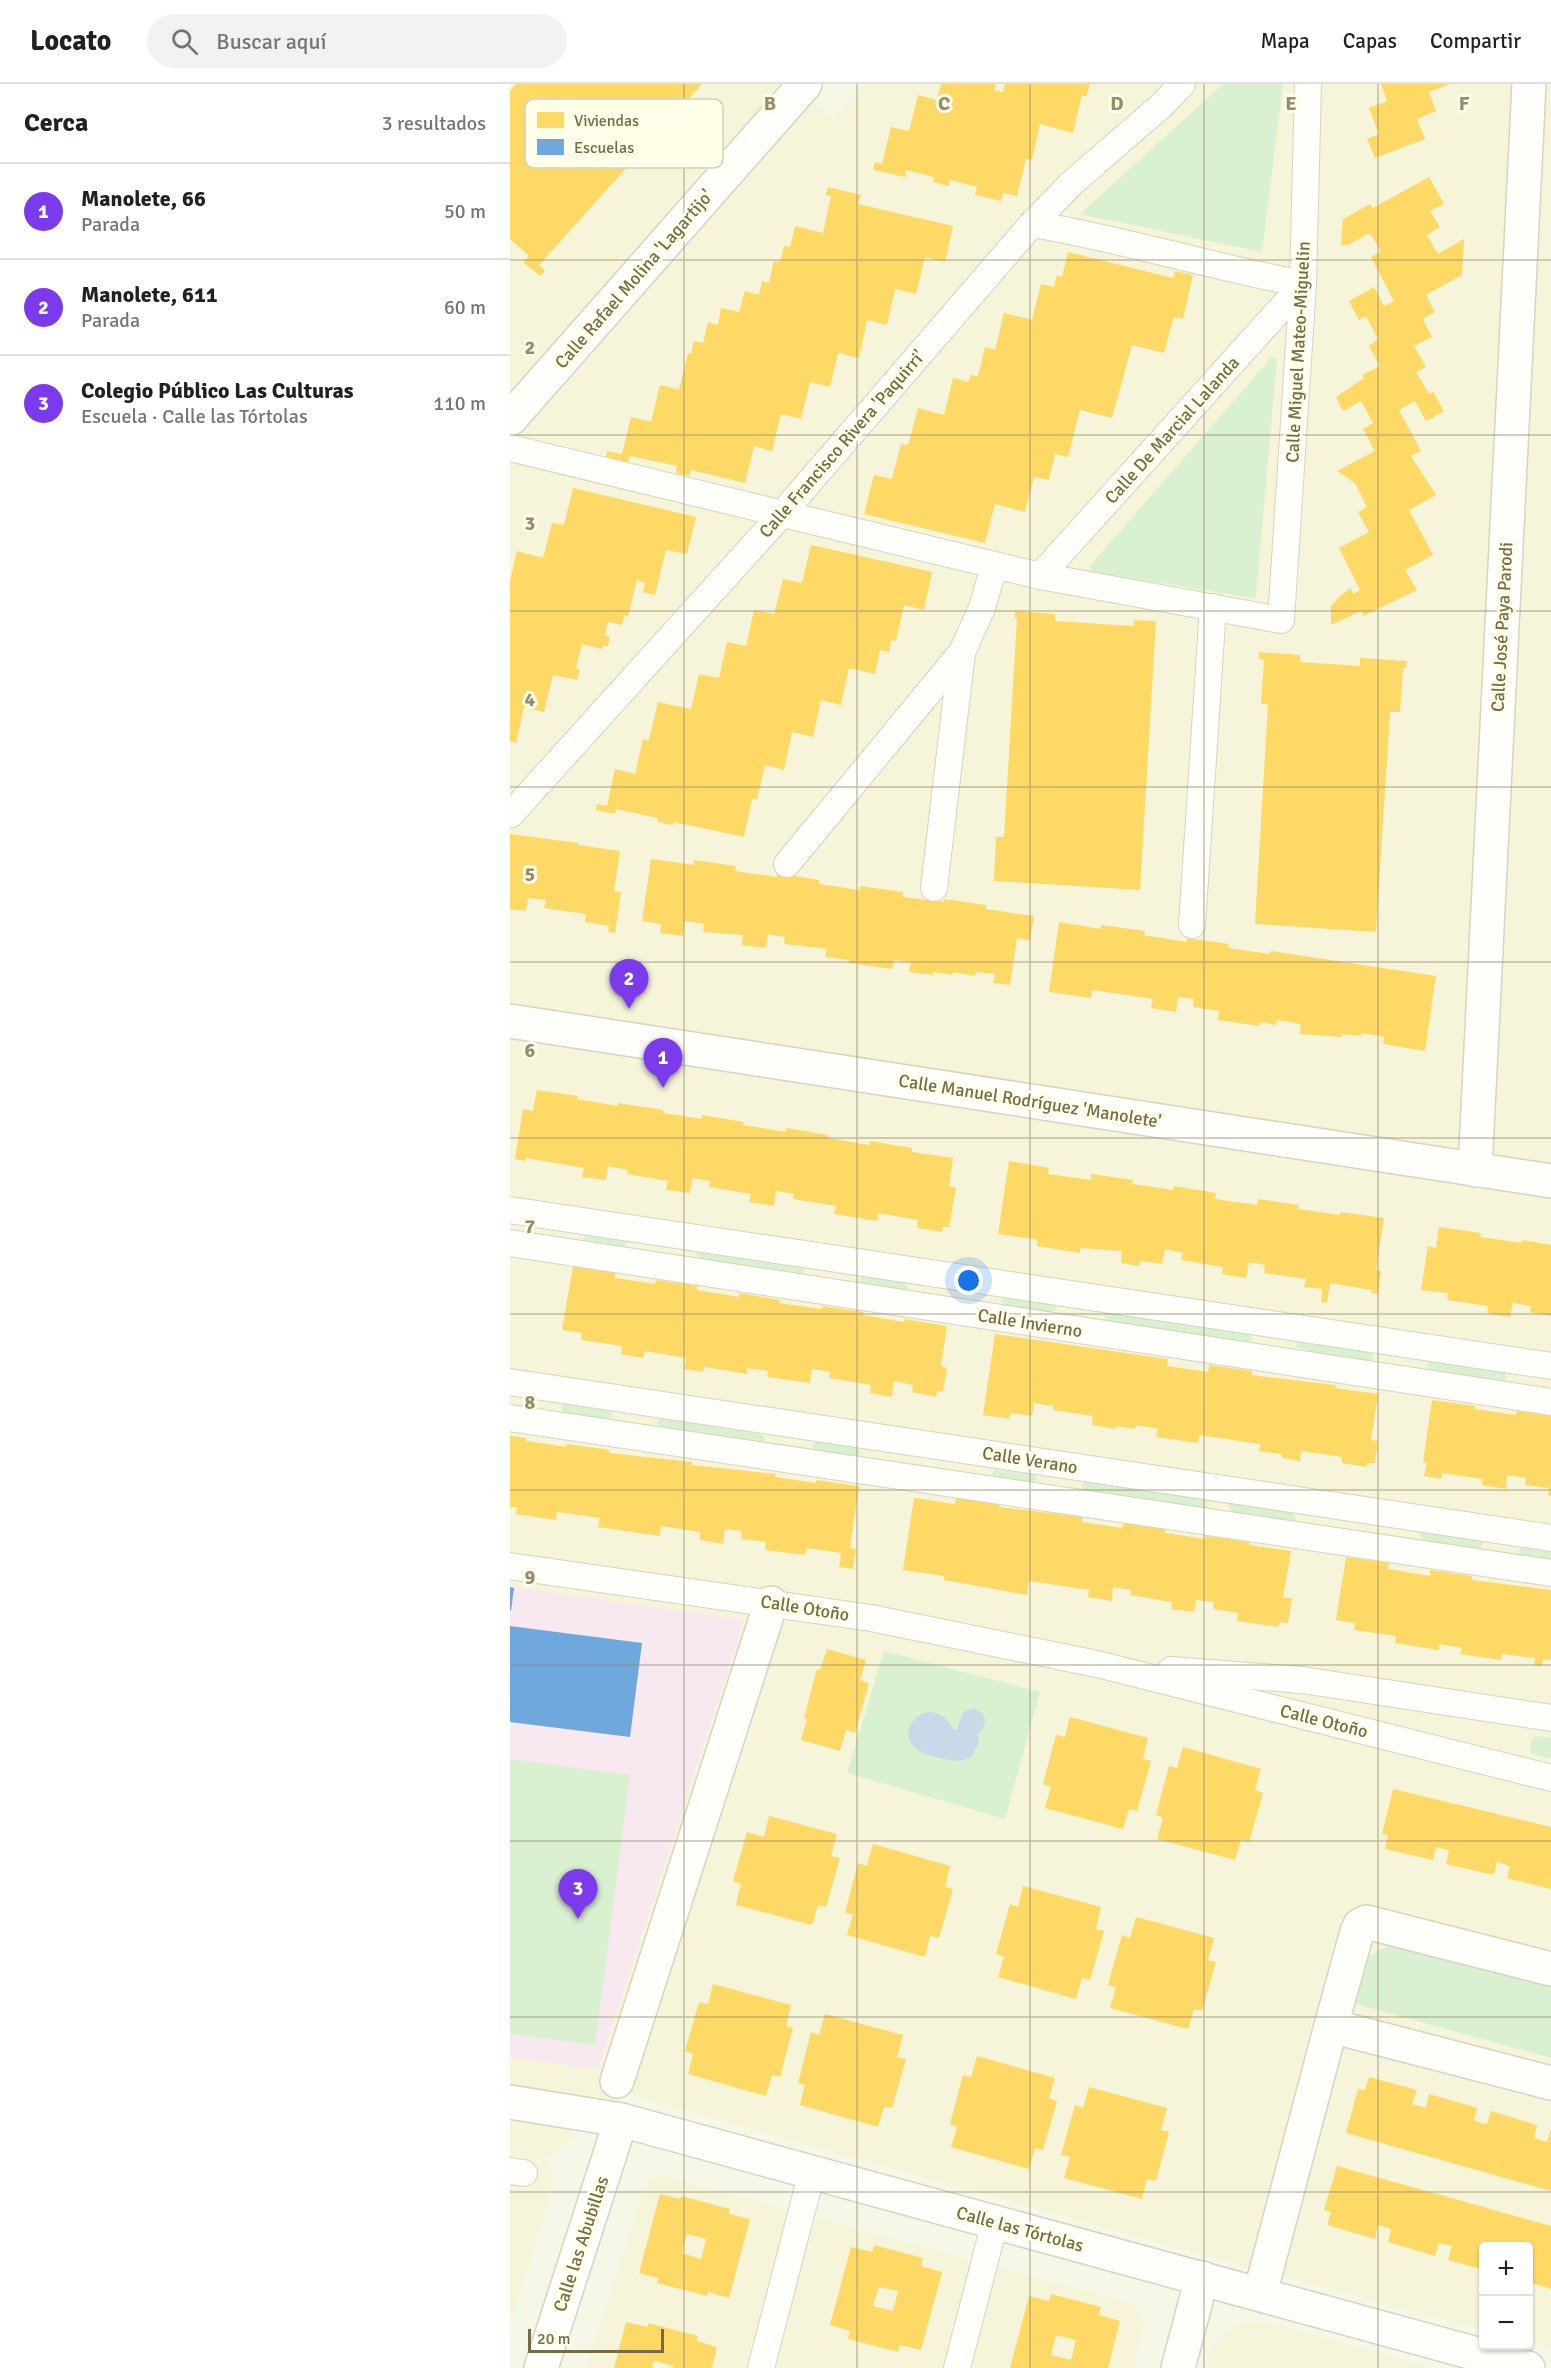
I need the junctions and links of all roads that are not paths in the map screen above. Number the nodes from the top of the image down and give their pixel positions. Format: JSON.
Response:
{"nodes":[{"id":1,"x":805,"y":84,"type":"edge"},
{"id":2,"x":1182,"y":84,"type":"edge"},
{"id":3,"x":1308,"y":84,"type":"edge"},
{"id":4,"x":1529,"y":84,"type":"edge"},
{"id":5,"x":1032,"y":224,"type":"junction"},
{"id":6,"x":1303,"y":284,"type":"junction"},
{"id":7,"x":510,"y":419,"type":"edge"},
{"id":8,"x":510,"y":448,"type":"edge"},
{"id":9,"x":781,"y":515,"type":"junction"},
{"id":10,"x":998,"y":566,"type":"junction"},
{"id":11,"x":1040,"y":576,"type":"junction"},
{"id":12,"x":1213,"y":607,"type":"junction"},
{"id":13,"x":962,"y":652,"type":"junction"},
{"id":14,"x":511,"y":814,"type":"edge"},
{"id":15,"x":788,"y":864,"type":"dead end"},
{"id":16,"x":934,"y":888,"type":"dead end"},
{"id":17,"x":1191,"y":925,"type":"dead end"},
{"id":18,"x":510,"y":1021,"type":"edge"},
{"id":19,"x":1476,"y":1170,"type":"junction"},
{"id":20,"x":1551,"y":1181,"type":"edge"},
{"id":21,"x":510,"y":1210,"type":"edge"},
{"id":22,"x":510,"y":1243,"type":"edge"},
{"id":23,"x":1551,"y":1366,"type":"edge"},
{"id":24,"x":510,"y":1382,"type":"edge"},
{"id":25,"x":1551,"y":1402,"type":"edge"},
{"id":26,"x":510,"y":1418,"type":"edge"},
{"id":27,"x":1551,"y":1538,"type":"edge"},
{"id":28,"x":510,"y":1566,"type":"edge"},
{"id":29,"x":1551,"y":1573,"type":"edge"},
{"id":30,"x":771,"y":1603,"type":"junction"},
{"id":31,"x":1097,"y":1664,"type":"junction"},
{"id":32,"x":1551,"y":1718,"type":"edge"},
{"id":33,"x":1551,"y":1778,"type":"edge"},
{"id":34,"x":1551,"y":1969,"type":"edge"},
{"id":35,"x":1331,"y":2026,"type":"junction"},
{"id":36,"x":617,"y":2081,"type":"dead end"},
{"id":37,"x":1551,"y":2084,"type":"edge"},
{"id":38,"x":510,"y":2102,"type":"edge"},
{"id":39,"x":621,"y":2120,"type":"junction"},
{"id":40,"x":812,"y":2172,"type":"junction"},
{"id":41,"x":995,"y":2222,"type":"junction"},
{"id":42,"x":1202,"y":2278,"type":"junction"},
{"id":43,"x":1260,"y":2294,"type":"junction"},
{"id":44,"x":541,"y":2368,"type":"edge"},
{"id":45,"x":761,"y":2368,"type":"edge"},
{"id":46,"x":957,"y":2368,"type":"edge"},
{"id":47,"x":1178,"y":2368,"type":"edge"},
{"id":48,"x":1528,"y":2368,"type":"edge"}],
"edges":[{"from":1,"to":7,"type":"street","name":"Calle Rafael Molina 'Lagartijo'"},
{"from":2,"to":5,"type":"lane","name":"Calle Francisco Rivera 'Paquirri'"},
{"from":3,"to":6,"type":"lane","name":"Calle Miguel Mateo-Miguelin"},
{"from":4,"to":19,"type":"street","name":"Calle José Paya Parodi"},
{"from":5,"to":6,"type":"lane"},
{"from":5,"to":9,"type":"lane","name":"Calle Francisco Rivera 'Paquirri'"},
{"from":6,"to":11,"type":"lane","name":"Calle De Marcial Lalanda"},
{"from":6,"to":12,"type":"lane","name":"Calle Miguel Mateo-Miguelin"},
{"from":8,"to":9,"type":"lane"},
{"from":9,"to":10,"type":"lane"},
{"from":9,"to":14,"type":"lane","name":"Calle Francisco Rivera 'Paquirri'"},
{"from":10,"to":11,"type":"lane"},
{"from":10,"to":13,"type":"lane"},
{"from":11,"to":12,"type":"lane"},
{"from":12,"to":17,"type":"lane"},
{"from":13,"to":15,"type":"lane"},
{"from":13,"to":16,"type":"lane"},
{"from":18,"to":19,"type":"street","name":"Calle Manuel Rodríguez 'Manolete'"},
{"from":19,"to":20,"type":"street","name":"Calle Manuel Rodríguez 'Manolete'"},
{"from":21,"to":23,"type":"lane","name":"Calle Invierno"},
{"from":22,"to":25,"type":"lane","name":"Calle Invierno"},
{"from":24,"to":27,"type":"lane","name":"Calle Verano"},
{"from":26,"to":29,"type":"lane","name":"Calle Verano"},
{"from":28,"to":30,"type":"lane","name":"Calle Otoño"},
{"from":30,"to":31,"type":"lane","name":"Calle Otoño"},
{"from":30,"to":36,"type":"street"},
{"from":31,"to":32,"type":"lane","name":"Calle Otoño"},
{"from":31,"to":33,"type":"lane","name":"Calle Otoño"},
{"from":34,"to":35,"type":"street"},
{"from":35,"to":37,"type":"street"},
{"from":35,"to":43,"type":"street"},
{"from":38,"to":39,"type":"street","name":"Calle las Tórtolas"},
{"from":39,"to":40,"type":"street","name":"Calle las Tórtolas"},
{"from":39,"to":44,"type":"street","name":"Calle las Abubillas"},
{"from":40,"to":41,"type":"street","name":"Calle las Tórtolas"},
{"from":40,"to":45,"type":"lane"},
{"from":41,"to":42,"type":"street","name":"Calle las Tórtolas"},
{"from":41,"to":46,"type":"lane"},
{"from":42,"to":43,"type":"street","name":"Calle las Tórtolas"},
{"from":42,"to":47,"type":"street"},
{"from":43,"to":48,"type":"street","name":"Calle las Tórtolas"}]}
